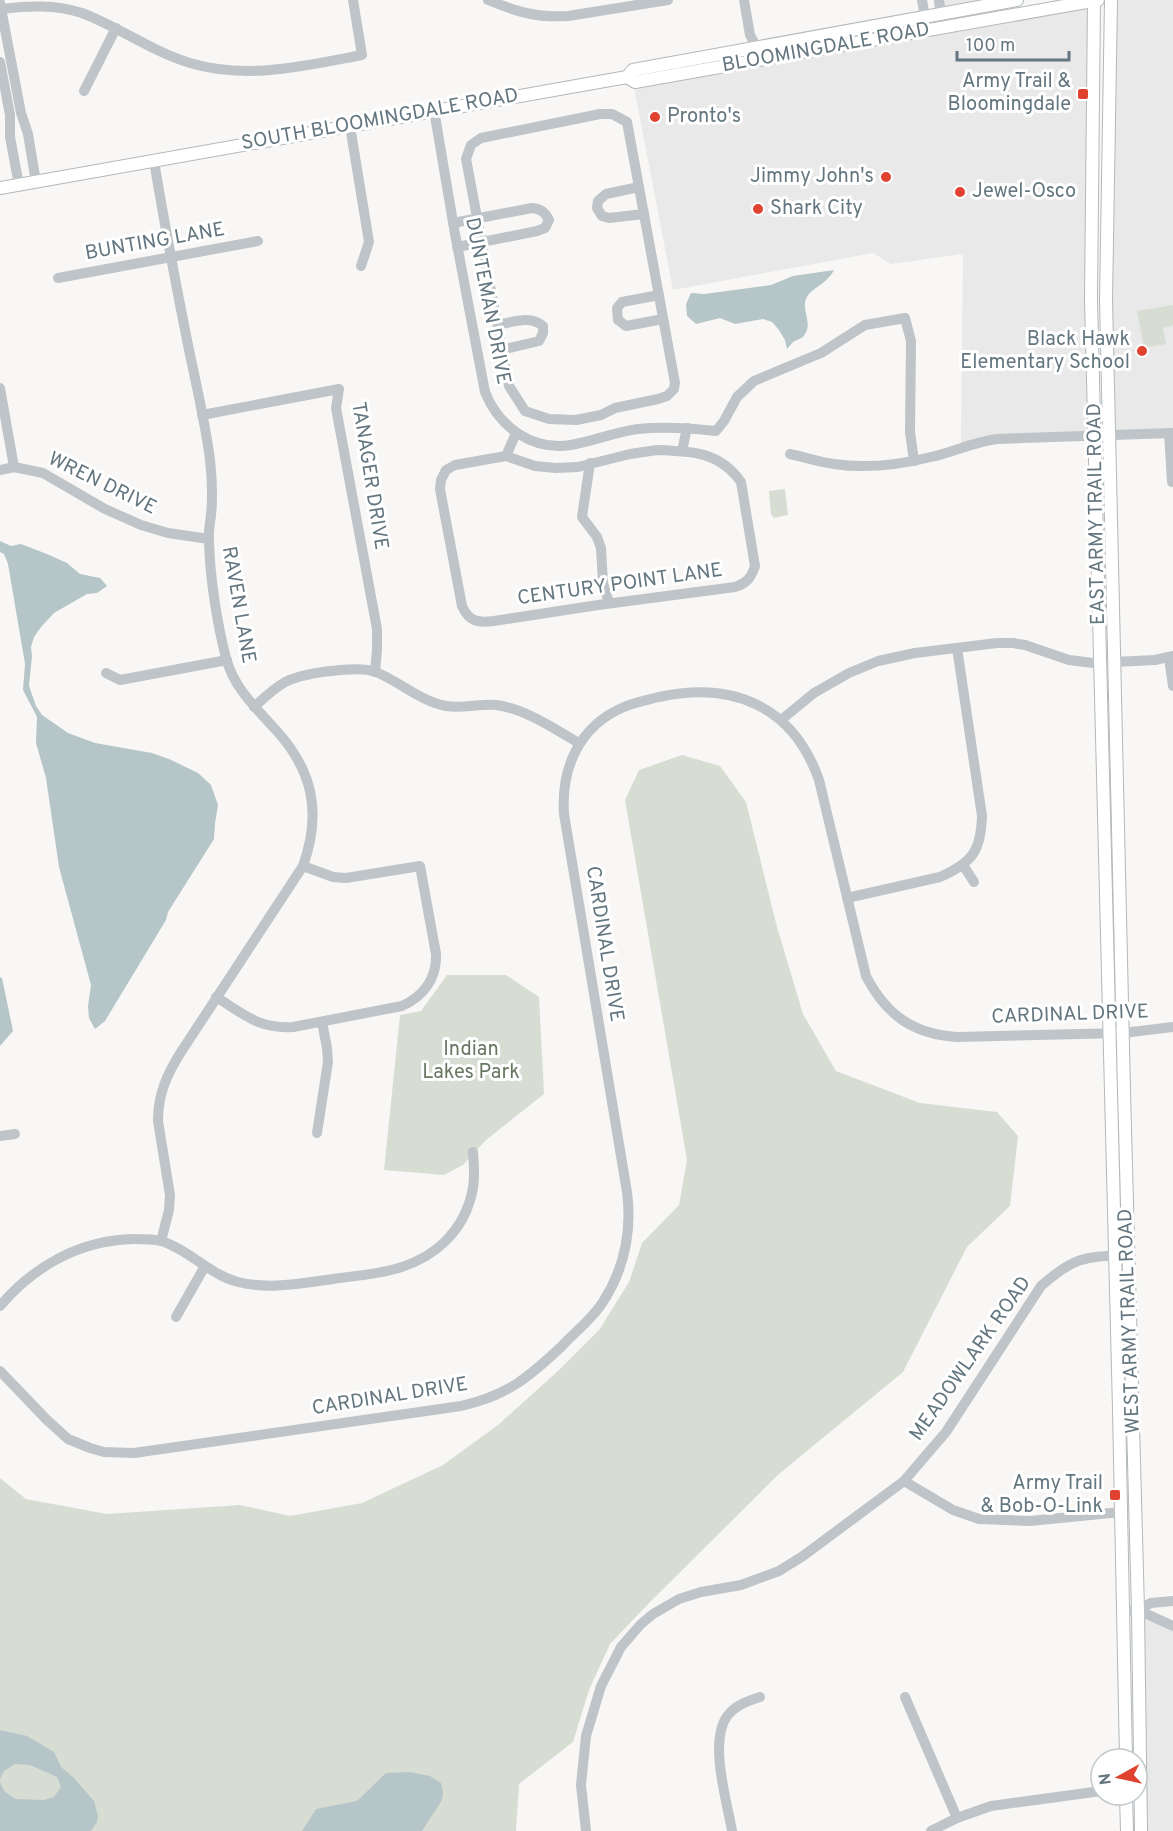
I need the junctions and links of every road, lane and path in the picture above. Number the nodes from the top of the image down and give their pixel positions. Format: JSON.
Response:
{"nodes":[{"id":1,"x":353,"y":0,"type":"edge"},
{"id":2,"x":488,"y":0,"type":"edge"},
{"id":3,"x":668,"y":0,"type":"edge"},
{"id":4,"x":744,"y":0,"type":"edge"},
{"id":5,"x":922,"y":0,"type":"edge"},
{"id":6,"x":939,"y":0,"type":"edge"},
{"id":7,"x":1017,"y":0,"type":"edge"},
{"id":8,"x":1095,"y":0,"type":"edge"},
{"id":9,"x":1111,"y":0,"type":"edge"},
{"id":10,"x":999,"y":2,"type":"edge"},
{"id":11,"x":0,"y":7,"type":"edge"},
{"id":12,"x":941,"y":14,"type":"junction"},
{"id":13,"x":925,"y":17,"type":"junction"},
{"id":14,"x":116,"y":28,"type":"junction"},
{"id":15,"x":756,"y":47,"type":"junction"},
{"id":16,"x":763,"y":60,"type":"junction"},
{"id":17,"x":0,"y":62,"type":"edge"},
{"id":18,"x":627,"y":77,"type":"junction"},
{"id":19,"x":84,"y":91,"type":"dead end"},
{"id":20,"x":434,"y":110,"type":"junction"},
{"id":21,"x":350,"y":126,"type":"junction"},
{"id":22,"x":154,"y":161,"type":"junction"},
{"id":23,"x":36,"y":182,"type":"junction"},
{"id":24,"x":18,"y":185,"type":"junction"},
{"id":25,"x":639,"y":187,"type":"junction"},
{"id":26,"x":0,"y":188,"type":"edge"},
{"id":27,"x":644,"y":214,"type":"junction"},
{"id":28,"x":477,"y":219,"type":"junction"},
{"id":29,"x":453,"y":224,"type":"junction"},
{"id":30,"x":258,"y":241,"type":"dead end"},
{"id":31,"x":481,"y":242,"type":"junction"},
{"id":32,"x":457,"y":247,"type":"junction"},
{"id":33,"x":170,"y":257,"type":"junction"},
{"id":34,"x":361,"y":266,"type":"dead end"},
{"id":35,"x":58,"y":278,"type":"dead end"},
{"id":36,"x":659,"y":295,"type":"junction"},
{"id":37,"x":663,"y":319,"type":"junction"},
{"id":38,"x":498,"y":325,"type":"junction"},
{"id":39,"x":501,"y":350,"type":"junction"},
{"id":40,"x":0,"y":388,"type":"edge"},
{"id":41,"x":601,"y":415,"type":"junction"},
{"id":42,"x":202,"y":416,"type":"junction"},
{"id":43,"x":687,"y":428,"type":"junction"},
{"id":44,"x":516,"y":433,"type":"junction"},
{"id":45,"x":1171,"y":433,"type":"edge"},
{"id":46,"x":1109,"y":435,"type":"junction"},
{"id":47,"x":605,"y":436,"type":"junction"},
{"id":48,"x":1095,"y":436,"type":"junction"},
{"id":49,"x":682,"y":451,"type":"junction"},
{"id":50,"x":790,"y":454,"type":"dead end"},
{"id":51,"x":506,"y":456,"type":"junction"},
{"id":52,"x":914,"y":461,"type":"junction"},
{"id":53,"x":590,"y":463,"type":"junction"},
{"id":54,"x":14,"y":467,"type":"junction"},
{"id":55,"x":0,"y":470,"type":"edge"},
{"id":56,"x":1172,"y":482,"type":"edge"},
{"id":57,"x":208,"y":539,"type":"junction"},
{"id":58,"x":609,"y":603,"type":"junction"},
{"id":59,"x":957,"y":648,"type":"junction"},
{"id":60,"x":1171,"y":657,"type":"edge"},
{"id":61,"x":226,"y":660,"type":"junction"},
{"id":62,"x":1114,"y":662,"type":"junction"},
{"id":63,"x":1101,"y":664,"type":"junction"},
{"id":64,"x":375,"y":672,"type":"junction"},
{"id":65,"x":106,"y":673,"type":"dead end"},
{"id":66,"x":1173,"y":686,"type":"edge"},
{"id":67,"x":254,"y":707,"type":"junction"},
{"id":68,"x":781,"y":720,"type":"junction"},
{"id":69,"x":579,"y":743,"type":"junction"},
{"id":70,"x":1118,"y":810,"type":"joint"},
{"id":71,"x":1104,"y":812,"type":"joint"},
{"id":72,"x":963,"y":865,"type":"junction"},
{"id":73,"x":303,"y":866,"type":"junction"},
{"id":74,"x":974,"y":882,"type":"dead end"},
{"id":75,"x":847,"y":898,"type":"junction"},
{"id":76,"x":216,"y":997,"type":"junction"},
{"id":77,"x":322,"y":1022,"type":"junction"},
{"id":78,"x":1173,"y":1027,"type":"edge"},
{"id":79,"x":1110,"y":1033,"type":"junction"},
{"id":80,"x":1123,"y":1033,"type":"junction"},
{"id":81,"x":317,"y":1133,"type":"dead end"},
{"id":82,"x":15,"y":1134,"type":"dead end"},
{"id":83,"x":0,"y":1136,"type":"edge"},
{"id":84,"x":473,"y":1152,"type":"dead end"},
{"id":85,"x":161,"y":1241,"type":"junction"},
{"id":86,"x":1122,"y":1256,"type":"junction"},
{"id":87,"x":205,"y":1266,"type":"junction"},
{"id":88,"x":0,"y":1306,"type":"edge"},
{"id":89,"x":176,"y":1317,"type":"dead end"},
{"id":90,"x":0,"y":1371,"type":"edge"},
{"id":91,"x":904,"y":1481,"type":"junction"},
{"id":92,"x":1121,"y":1512,"type":"junction"},
{"id":93,"x":1173,"y":1601,"type":"edge"},
{"id":94,"x":1138,"y":1610,"type":"junction"},
{"id":95,"x":1124,"y":1611,"type":"junction"},
{"id":96,"x":1173,"y":1626,"type":"edge"},
{"id":97,"x":760,"y":1696,"type":"dead end"},
{"id":98,"x":906,"y":1697,"type":"dead end"},
{"id":99,"x":1126,"y":1747,"type":"edge"},
{"id":100,"x":1089,"y":1793,"type":"edge"},
{"id":101,"x":1126,"y":1807,"type":"edge"},
{"id":102,"x":957,"y":1818,"type":"junction"},
{"id":103,"x":586,"y":1831,"type":"edge"},
{"id":104,"x":732,"y":1831,"type":"edge"},
{"id":105,"x":931,"y":1831,"type":"edge"},
{"id":106,"x":1126,"y":1831,"type":"edge"},
{"id":107,"x":1141,"y":1831,"type":"edge"}],
"edges":[{"from":1,"to":14,"type":"street"},
{"from":2,"to":3,"type":"street"},
{"from":4,"to":15,"type":"street"},
{"from":5,"to":13,"type":"street"},
{"from":6,"to":12,"type":"street"},
{"from":7,"to":10,"type":"main road","name":"BLOOMINGDALE ROAD"},
{"from":8,"to":16,"type":"main road","name":"BLOOMINGDALE ROAD"},
{"from":8,"to":48,"type":"main road","name":"EAST ARMY TRAIL ROAD"},
{"from":9,"to":46,"type":"main road","name":"EAST ARMY TRAIL ROAD"},
{"from":10,"to":12,"type":"main road","name":"BLOOMINGDALE ROAD"},
{"from":11,"to":14,"type":"street"},
{"from":11,"to":23,"type":"street"},
{"from":12,"to":13,"type":"main road","name":"BLOOMINGDALE ROAD"},
{"from":13,"to":15,"type":"main road","name":"BLOOMINGDALE ROAD"},
{"from":14,"to":19,"type":"street"},
{"from":15,"to":16,"type":"street"},
{"from":15,"to":18,"type":"main road","name":"SOUTH BLOOMINGDALE ROAD"},
{"from":16,"to":18,"type":"main road","name":"BLOOMINGDALE ROAD"},
{"from":17,"to":24,"type":"street"},
{"from":18,"to":20,"type":"main road","name":"SOUTH BLOOMINGDALE ROAD"},
{"from":20,"to":21,"type":"main road","name":"SOUTH BLOOMINGDALE ROAD"},
{"from":20,"to":29,"type":"street","name":"DUNTEMAN DRIVE"},
{"from":21,"to":22,"type":"main road","name":"SOUTH BLOOMINGDALE ROAD"},
{"from":21,"to":34,"type":"street"},
{"from":22,"to":23,"type":"main road","name":"SOUTH BLOOMINGDALE ROAD"},
{"from":22,"to":33,"type":"street","name":"RAVEN LANE"},
{"from":23,"to":24,"type":"main road","name":"SOUTH BLOOMINGDALE ROAD"},
{"from":24,"to":26,"type":"main road","name":"SOUTH BLOOMINGDALE ROAD"},
{"from":25,"to":27,"type":"street"},
{"from":25,"to":27,"type":"street"},
{"from":25,"to":28,"type":"street"},
{"from":27,"to":36,"type":"street"},
{"from":28,"to":29,"type":"street"},
{"from":28,"to":31,"type":"street"},
{"from":28,"to":31,"type":"street"},
{"from":29,"to":32,"type":"street","name":"DUNTEMAN DRIVE"},
{"from":30,"to":33,"type":"street","name":"BUNTING LANE"},
{"from":31,"to":32,"type":"street"},
{"from":31,"to":38,"type":"street"},
{"from":32,"to":44,"type":"street","name":"DUNTEMAN DRIVE"},
{"from":33,"to":35,"type":"street","name":"BUNTING LANE"},
{"from":33,"to":42,"type":"street","name":"RAVEN LANE"},
{"from":36,"to":37,"type":"street"},
{"from":36,"to":37,"type":"street"},
{"from":37,"to":41,"type":"street"},
{"from":38,"to":39,"type":"street"},
{"from":38,"to":39,"type":"street"},
{"from":39,"to":41,"type":"street"},
{"from":40,"to":54,"type":"street"},
{"from":41,"to":47,"type":"street"},
{"from":42,"to":57,"type":"street","name":"RAVEN LANE"},
{"from":42,"to":64,"type":"street","name":"TANAGER DRIVE"},
{"from":43,"to":47,"type":"street","name":"DUNTEMAN DRIVE"},
{"from":43,"to":49,"type":"street"},
{"from":43,"to":52,"type":"street","name":"DUNTEMAN DRIVE"},
{"from":44,"to":47,"type":"street","name":"DUNTEMAN DRIVE"},
{"from":44,"to":51,"type":"street"},
{"from":45,"to":46,"type":"street"},
{"from":45,"to":56,"type":"street"},
{"from":46,"to":48,"type":"street"},
{"from":46,"to":62,"type":"main road","name":"EAST ARMY TRAIL ROAD"},
{"from":48,"to":52,"type":"street"},
{"from":48,"to":63,"type":"main road","name":"EAST ARMY TRAIL ROAD"},
{"from":49,"to":53,"type":"street","name":"CENTURY POINT LANE"},
{"from":49,"to":58,"type":"street","name":"CENTURY POINT LANE"},
{"from":50,"to":52,"type":"street"},
{"from":51,"to":53,"type":"street","name":"CENTURY POINT LANE"},
{"from":51,"to":58,"type":"street","name":"CENTURY POINT LANE"},
{"from":53,"to":58,"type":"street"},
{"from":54,"to":55,"type":"street","name":"WREN DRIVE"},
{"from":54,"to":57,"type":"street","name":"WREN DRIVE"},
{"from":57,"to":61,"type":"street","name":"RAVEN LANE"},
{"from":59,"to":63,"type":"street"},
{"from":59,"to":68,"type":"street"},
{"from":59,"to":72,"type":"street"},
{"from":60,"to":62,"type":"street"},
{"from":60,"to":66,"type":"street"},
{"from":61,"to":65,"type":"street"},
{"from":61,"to":67,"type":"street","name":"RAVEN LANE"},
{"from":62,"to":70,"type":"main road","name":"EAST ARMY TRAIL ROAD"},
{"from":63,"to":71,"type":"main road","name":"EAST ARMY TRAIL ROAD"},
{"from":64,"to":67,"type":"street"},
{"from":64,"to":69,"type":"street"},
{"from":67,"to":73,"type":"street","name":"RAVEN LANE"},
{"from":68,"to":69,"type":"street","name":"CARDINAL DRIVE"},
{"from":68,"to":75,"type":"street","name":"CARDINAL DRIVE"},
{"from":69,"to":90,"type":"street","name":"CARDINAL DRIVE"},
{"from":70,"to":80,"type":"main road","name":"WEST ARMY TRAIL ROAD"},
{"from":71,"to":79,"type":"main road","name":"WEST ARMY TRAIL ROAD"},
{"from":72,"to":74,"type":"street"},
{"from":72,"to":75,"type":"street"},
{"from":73,"to":76,"type":"street","name":"RAVEN LANE"},
{"from":73,"to":77,"type":"street"},
{"from":75,"to":79,"type":"street","name":"CARDINAL DRIVE"},
{"from":76,"to":77,"type":"street"},
{"from":76,"to":85,"type":"street","name":"RAVEN LANE"},
{"from":77,"to":81,"type":"street"},
{"from":78,"to":80,"type":"street","name":"CARDINAL DRIVE"},
{"from":79,"to":80,"type":"street","name":"CARDINAL DRIVE"},
{"from":79,"to":86,"type":"main road","name":"WEST ARMY TRAIL ROAD"},
{"from":80,"to":86,"type":"main road","name":"WEST ARMY TRAIL ROAD"},
{"from":82,"to":83,"type":"street"},
{"from":84,"to":87,"type":"street"},
{"from":85,"to":87,"type":"street"},
{"from":85,"to":88,"type":"street"},
{"from":86,"to":91,"type":"street","name":"MEADOWLARK ROAD"},
{"from":86,"to":92,"type":"main road","name":"WEST ARMY TRAIL ROAD"},
{"from":86,"to":94,"type":"main road","name":"WEST ARMY TRAIL ROAD"},
{"from":87,"to":89,"type":"street"},
{"from":91,"to":92,"type":"street"},
{"from":91,"to":103,"type":"street","name":"MEADOWLARK ROAD"},
{"from":92,"to":95,"type":"main road","name":"WEST ARMY TRAIL ROAD"},
{"from":93,"to":94,"type":"street"},
{"from":94,"to":95,"type":"street"},
{"from":94,"to":96,"type":"street"},
{"from":94,"to":107,"type":"main road","name":"WEST ARMY TRAIL ROAD"},
{"from":95,"to":99,"type":"main road","name":"WEST ARMY TRAIL ROAD"},
{"from":97,"to":104,"type":"street"},
{"from":98,"to":102,"type":"street"},
{"from":100,"to":102,"type":"street"},
{"from":101,"to":106,"type":"main road"},
{"from":102,"to":105,"type":"street"}]}
